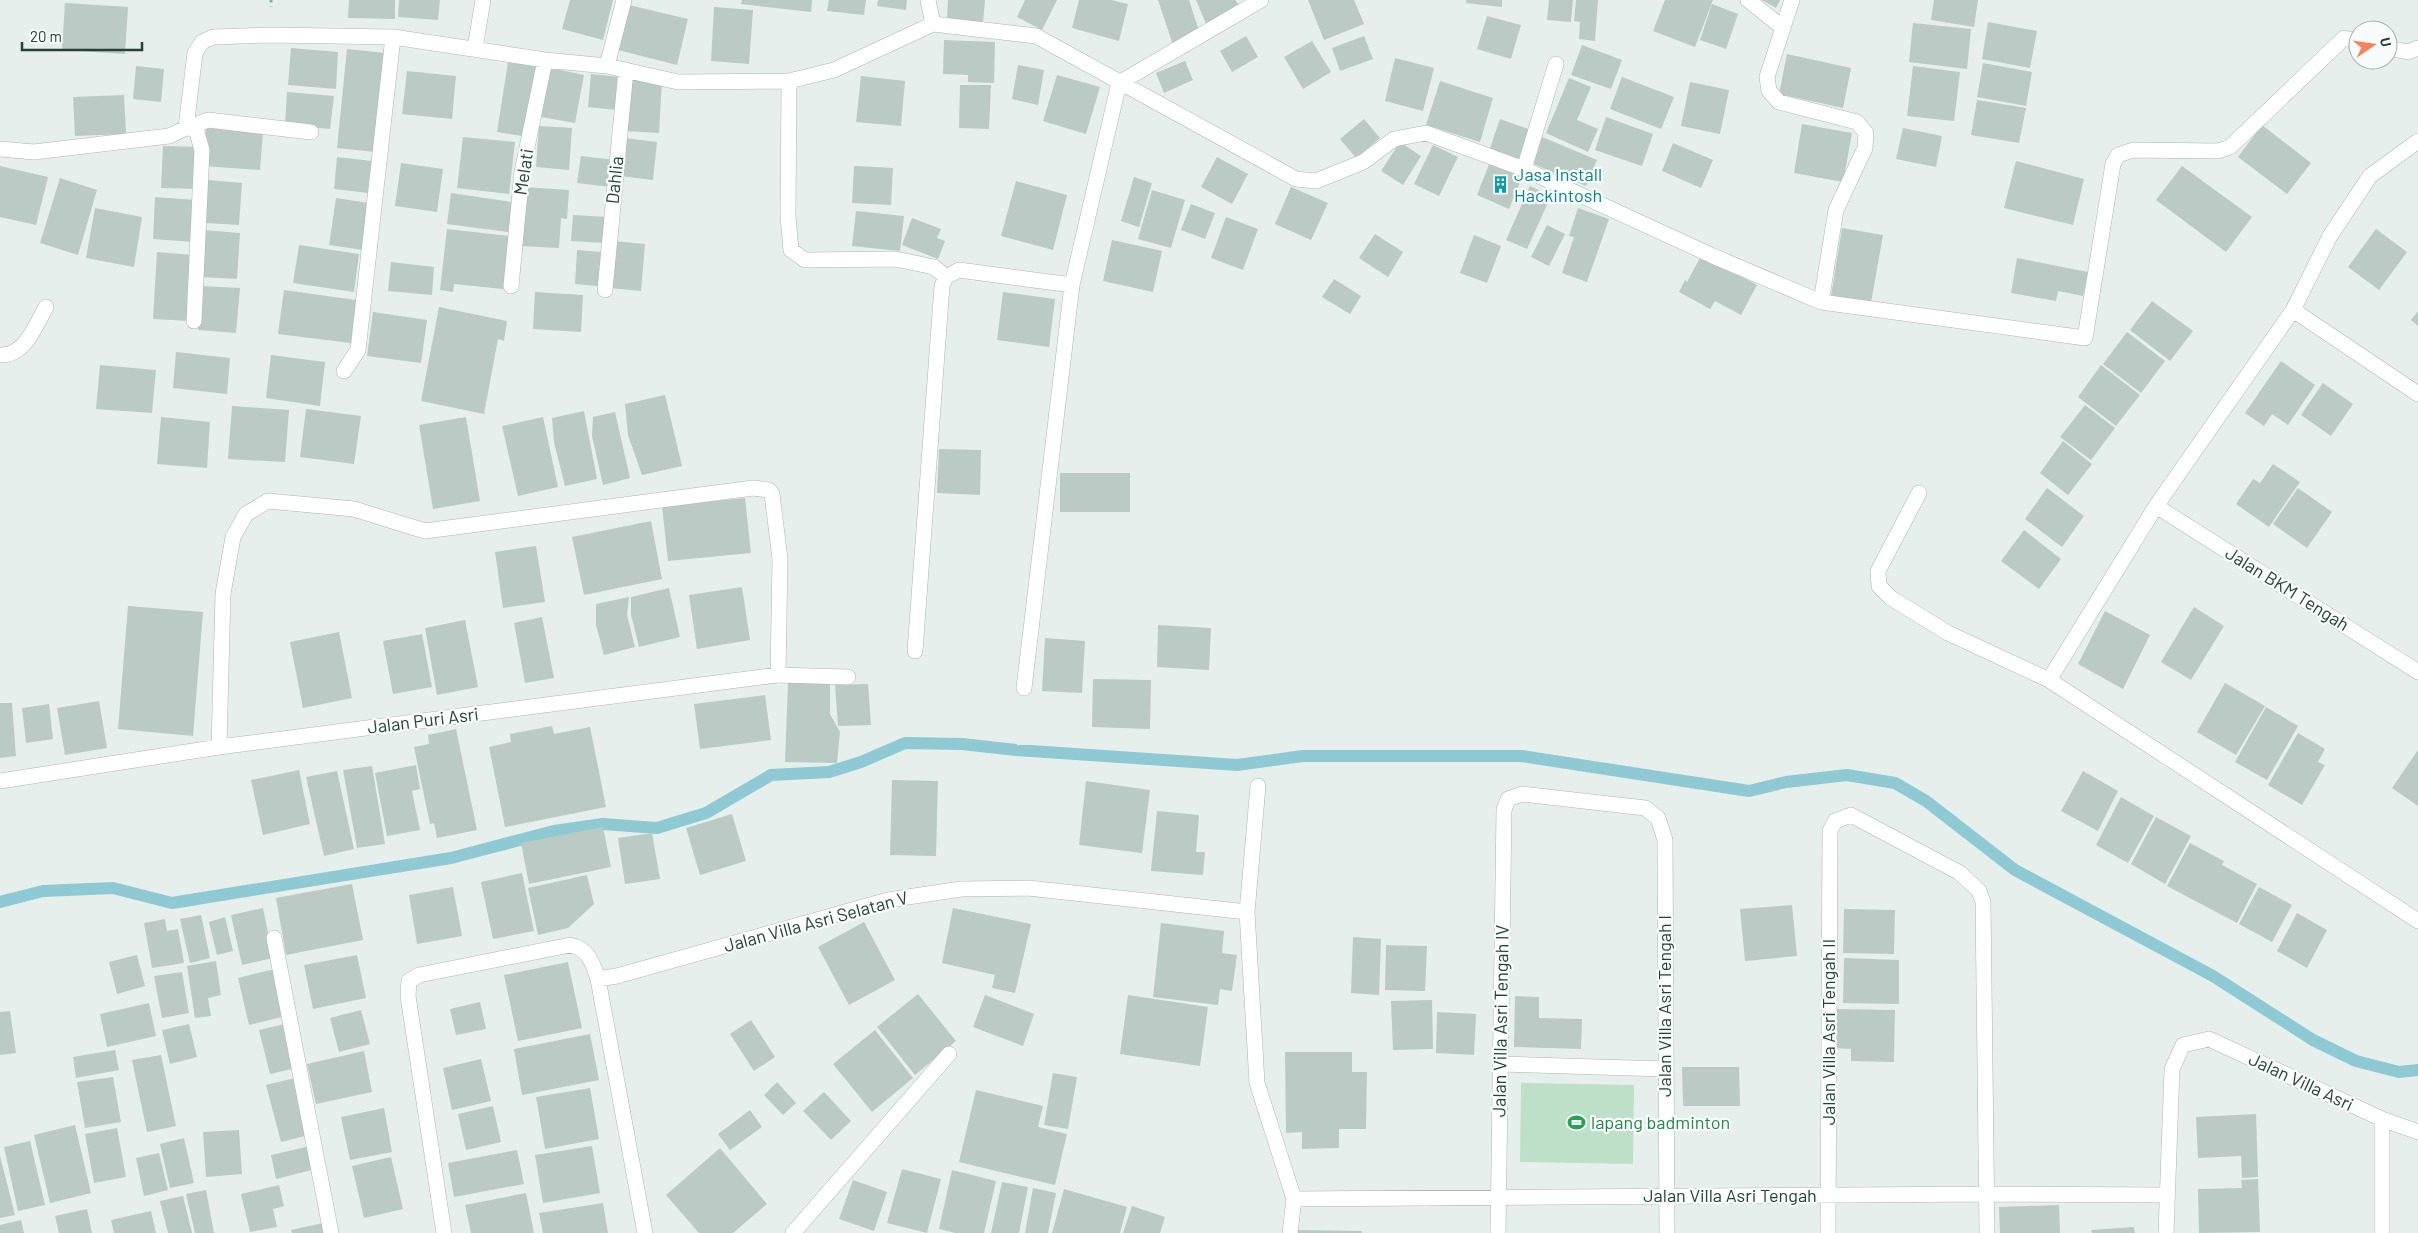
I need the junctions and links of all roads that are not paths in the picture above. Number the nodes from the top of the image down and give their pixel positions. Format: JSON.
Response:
{"nodes":[{"id":1,"x":483,"y":0,"type":"edge"},
{"id":2,"x":624,"y":0,"type":"edge"},
{"id":3,"x":928,"y":0,"type":"edge"},
{"id":4,"x":1261,"y":0,"type":"edge"},
{"id":5,"x":1748,"y":0,"type":"edge"},
{"id":6,"x":1792,"y":0,"type":"edge"},
{"id":7,"x":933,"y":24,"type":"junction"},
{"id":8,"x":1783,"y":28,"type":"junction"},
{"id":9,"x":393,"y":37,"type":"junction"},
{"id":10,"x":2348,"y":39,"type":"edge"},
{"id":11,"x":475,"y":48,"type":"junction"},
{"id":12,"x":2418,"y":48,"type":"edge"},
{"id":13,"x":2398,"y":50,"type":"edge"},
{"id":14,"x":545,"y":60,"type":"junction"},
{"id":15,"x":1556,"y":64,"type":"dead end"},
{"id":16,"x":607,"y":66,"type":"junction"},
{"id":17,"x":626,"y":70,"type":"junction"},
{"id":18,"x":789,"y":82,"type":"junction"},
{"id":19,"x":1119,"y":83,"type":"junction"},
{"id":20,"x":191,"y":128,"type":"junction"},
{"id":21,"x":311,"y":132,"type":"dead end"},
{"id":22,"x":2418,"y":141,"type":"edge"},
{"id":23,"x":0,"y":150,"type":"edge"},
{"id":24,"x":1524,"y":169,"type":"junction"},
{"id":25,"x":946,"y":277,"type":"junction"},
{"id":26,"x":1072,"y":285,"type":"junction"},
{"id":27,"x":511,"y":286,"type":"dead end"},
{"id":28,"x":604,"y":290,"type":"dead end"},
{"id":29,"x":1821,"y":302,"type":"junction"},
{"id":30,"x":46,"y":307,"type":"dead end"},
{"id":31,"x":2293,"y":310,"type":"junction"},
{"id":32,"x":194,"y":321,"type":"dead end"},
{"id":33,"x":0,"y":354,"type":"edge"},
{"id":34,"x":344,"y":371,"type":"dead end"},
{"id":35,"x":2418,"y":394,"type":"edge"},
{"id":36,"x":1919,"y":493,"type":"dead end"},
{"id":37,"x":2156,"y":506,"type":"junction"},
{"id":38,"x":915,"y":651,"type":"dead end"},
{"id":39,"x":2418,"y":672,"type":"edge"},
{"id":40,"x":778,"y":675,"type":"junction"},
{"id":41,"x":848,"y":677,"type":"dead end"},
{"id":42,"x":2049,"y":680,"type":"junction"},
{"id":43,"x":1024,"y":688,"type":"dead end"},
{"id":44,"x":219,"y":747,"type":"junction"},
{"id":45,"x":0,"y":781,"type":"edge"},
{"id":46,"x":1258,"y":786,"type":"dead end"},
{"id":47,"x":1504,"y":810,"type":"joint"},
{"id":48,"x":1247,"y":912,"type":"junction"},
{"id":49,"x":2418,"y":921,"type":"edge"},
{"id":50,"x":274,"y":938,"type":"dead end"},
{"id":51,"x":598,"y":979,"type":"junction"},
{"id":52,"x":949,"y":1054,"type":"dead end"},
{"id":53,"x":1501,"y":1064,"type":"junction"},
{"id":54,"x":1665,"y":1069,"type":"junction"},
{"id":55,"x":2382,"y":1119,"type":"junction"},
{"id":56,"x":2418,"y":1132,"type":"edge"},
{"id":57,"x":1986,"y":1194,"type":"junction"},
{"id":58,"x":1828,"y":1195,"type":"junction"},
{"id":59,"x":2166,"y":1195,"type":"junction"},
{"id":60,"x":1499,"y":1196,"type":"junction"},
{"id":61,"x":1668,"y":1196,"type":"junction"},
{"id":62,"x":1294,"y":1200,"type":"junction"},
{"id":63,"x":331,"y":1233,"type":"edge"},
{"id":64,"x":444,"y":1233,"type":"edge"},
{"id":65,"x":645,"y":1233,"type":"edge"},
{"id":66,"x":793,"y":1233,"type":"edge"},
{"id":67,"x":1290,"y":1233,"type":"edge"},
{"id":68,"x":1498,"y":1233,"type":"edge"},
{"id":69,"x":1667,"y":1233,"type":"edge"},
{"id":70,"x":1828,"y":1233,"type":"edge"},
{"id":71,"x":1987,"y":1233,"type":"edge"},
{"id":72,"x":2166,"y":1233,"type":"edge"},
{"id":73,"x":2382,"y":1233,"type":"edge"}],
"edges":[{"from":1,"to":11,"type":"street"},
{"from":2,"to":16,"type":"street"},
{"from":3,"to":7,"type":"street"},
{"from":4,"to":19,"type":"street"},
{"from":5,"to":8,"type":"street"},
{"from":6,"to":8,"type":"street"},
{"from":7,"to":18,"type":"street"},
{"from":7,"to":19,"type":"street"},
{"from":8,"to":29,"type":"street"},
{"from":9,"to":11,"type":"street"},
{"from":9,"to":20,"type":"street"},
{"from":9,"to":34,"type":"street"},
{"from":10,"to":29,"type":"street"},
{"from":11,"to":14,"type":"street"},
{"from":12,"to":13,"type":"street"},
{"from":14,"to":16,"type":"street"},
{"from":14,"to":27,"type":"street","name":"Melati"},
{"from":15,"to":24,"type":"street"},
{"from":16,"to":17,"type":"street"},
{"from":17,"to":18,"type":"street"},
{"from":17,"to":28,"type":"street","name":"Dahlia"},
{"from":18,"to":25,"type":"street"},
{"from":19,"to":24,"type":"street"},
{"from":19,"to":26,"type":"street"},
{"from":20,"to":21,"type":"street"},
{"from":20,"to":23,"type":"street"},
{"from":20,"to":32,"type":"street"},
{"from":22,"to":31,"type":"street"},
{"from":24,"to":29,"type":"street"},
{"from":25,"to":26,"type":"street"},
{"from":25,"to":38,"type":"street"},
{"from":26,"to":43,"type":"street"},
{"from":30,"to":33,"type":"street"},
{"from":31,"to":35,"type":"street"},
{"from":31,"to":37,"type":"street"},
{"from":36,"to":42,"type":"street"},
{"from":37,"to":39,"type":"street","name":"Jalan BKM Tengah"},
{"from":37,"to":42,"type":"street"},
{"from":40,"to":41,"type":"street","name":"Jalan Puri Asri"},
{"from":40,"to":44,"type":"street","name":"Jalan Puri Asri"},
{"from":40,"to":44,"type":"street"},
{"from":42,"to":49,"type":"street"},
{"from":44,"to":45,"type":"street","name":"Jalan Puri Asri"},
{"from":46,"to":48,"type":"street"},
{"from":47,"to":53,"type":"street","name":"Jalan Villa Asri Tengah IV"},
{"from":47,"to":54,"type":"street","name":"Jalan Villa Asri Tengah I"},
{"from":48,"to":51,"type":"street","name":"Jalan Villa Asri Selatan V"},
{"from":48,"to":62,"type":"street"},
{"from":50,"to":63,"type":"street"},
{"from":51,"to":64,"type":"street"},
{"from":51,"to":65,"type":"street"},
{"from":52,"to":66,"type":"street"},
{"from":53,"to":54,"type":"street"},
{"from":53,"to":60,"type":"street","name":"Jalan Villa Asri Tengah IV"},
{"from":54,"to":61,"type":"street","name":"Jalan Villa Asri Tengah I"},
{"from":55,"to":56,"type":"street","name":"Jalan Villa Asri"},
{"from":55,"to":59,"type":"street","name":"Jalan Villa Asri"},
{"from":55,"to":73,"type":"street"},
{"from":57,"to":58,"type":"street","name":"Jalan Villa Asri Tengah"},
{"from":57,"to":58,"type":"street","name":"Jalan Villa Asri Tengah II"},
{"from":57,"to":59,"type":"street","name":"Jalan Villa Asri Tengah"},
{"from":57,"to":71,"type":"street"},
{"from":58,"to":61,"type":"street","name":"Jalan Villa Asri Tengah"},
{"from":58,"to":70,"type":"street","name":"Jalan Villa Asri Tengah II"},
{"from":59,"to":72,"type":"street"},
{"from":60,"to":61,"type":"street","name":"Jalan Villa Asri Tengah"},
{"from":60,"to":62,"type":"street","name":"Jalan Villa Asri Tengah"},
{"from":60,"to":68,"type":"street","name":"Jalan Villa Asri Tengah IV"},
{"from":61,"to":69,"type":"street","name":"Jalan Villa Asri Tengah I"},
{"from":62,"to":67,"type":"street"}]}
